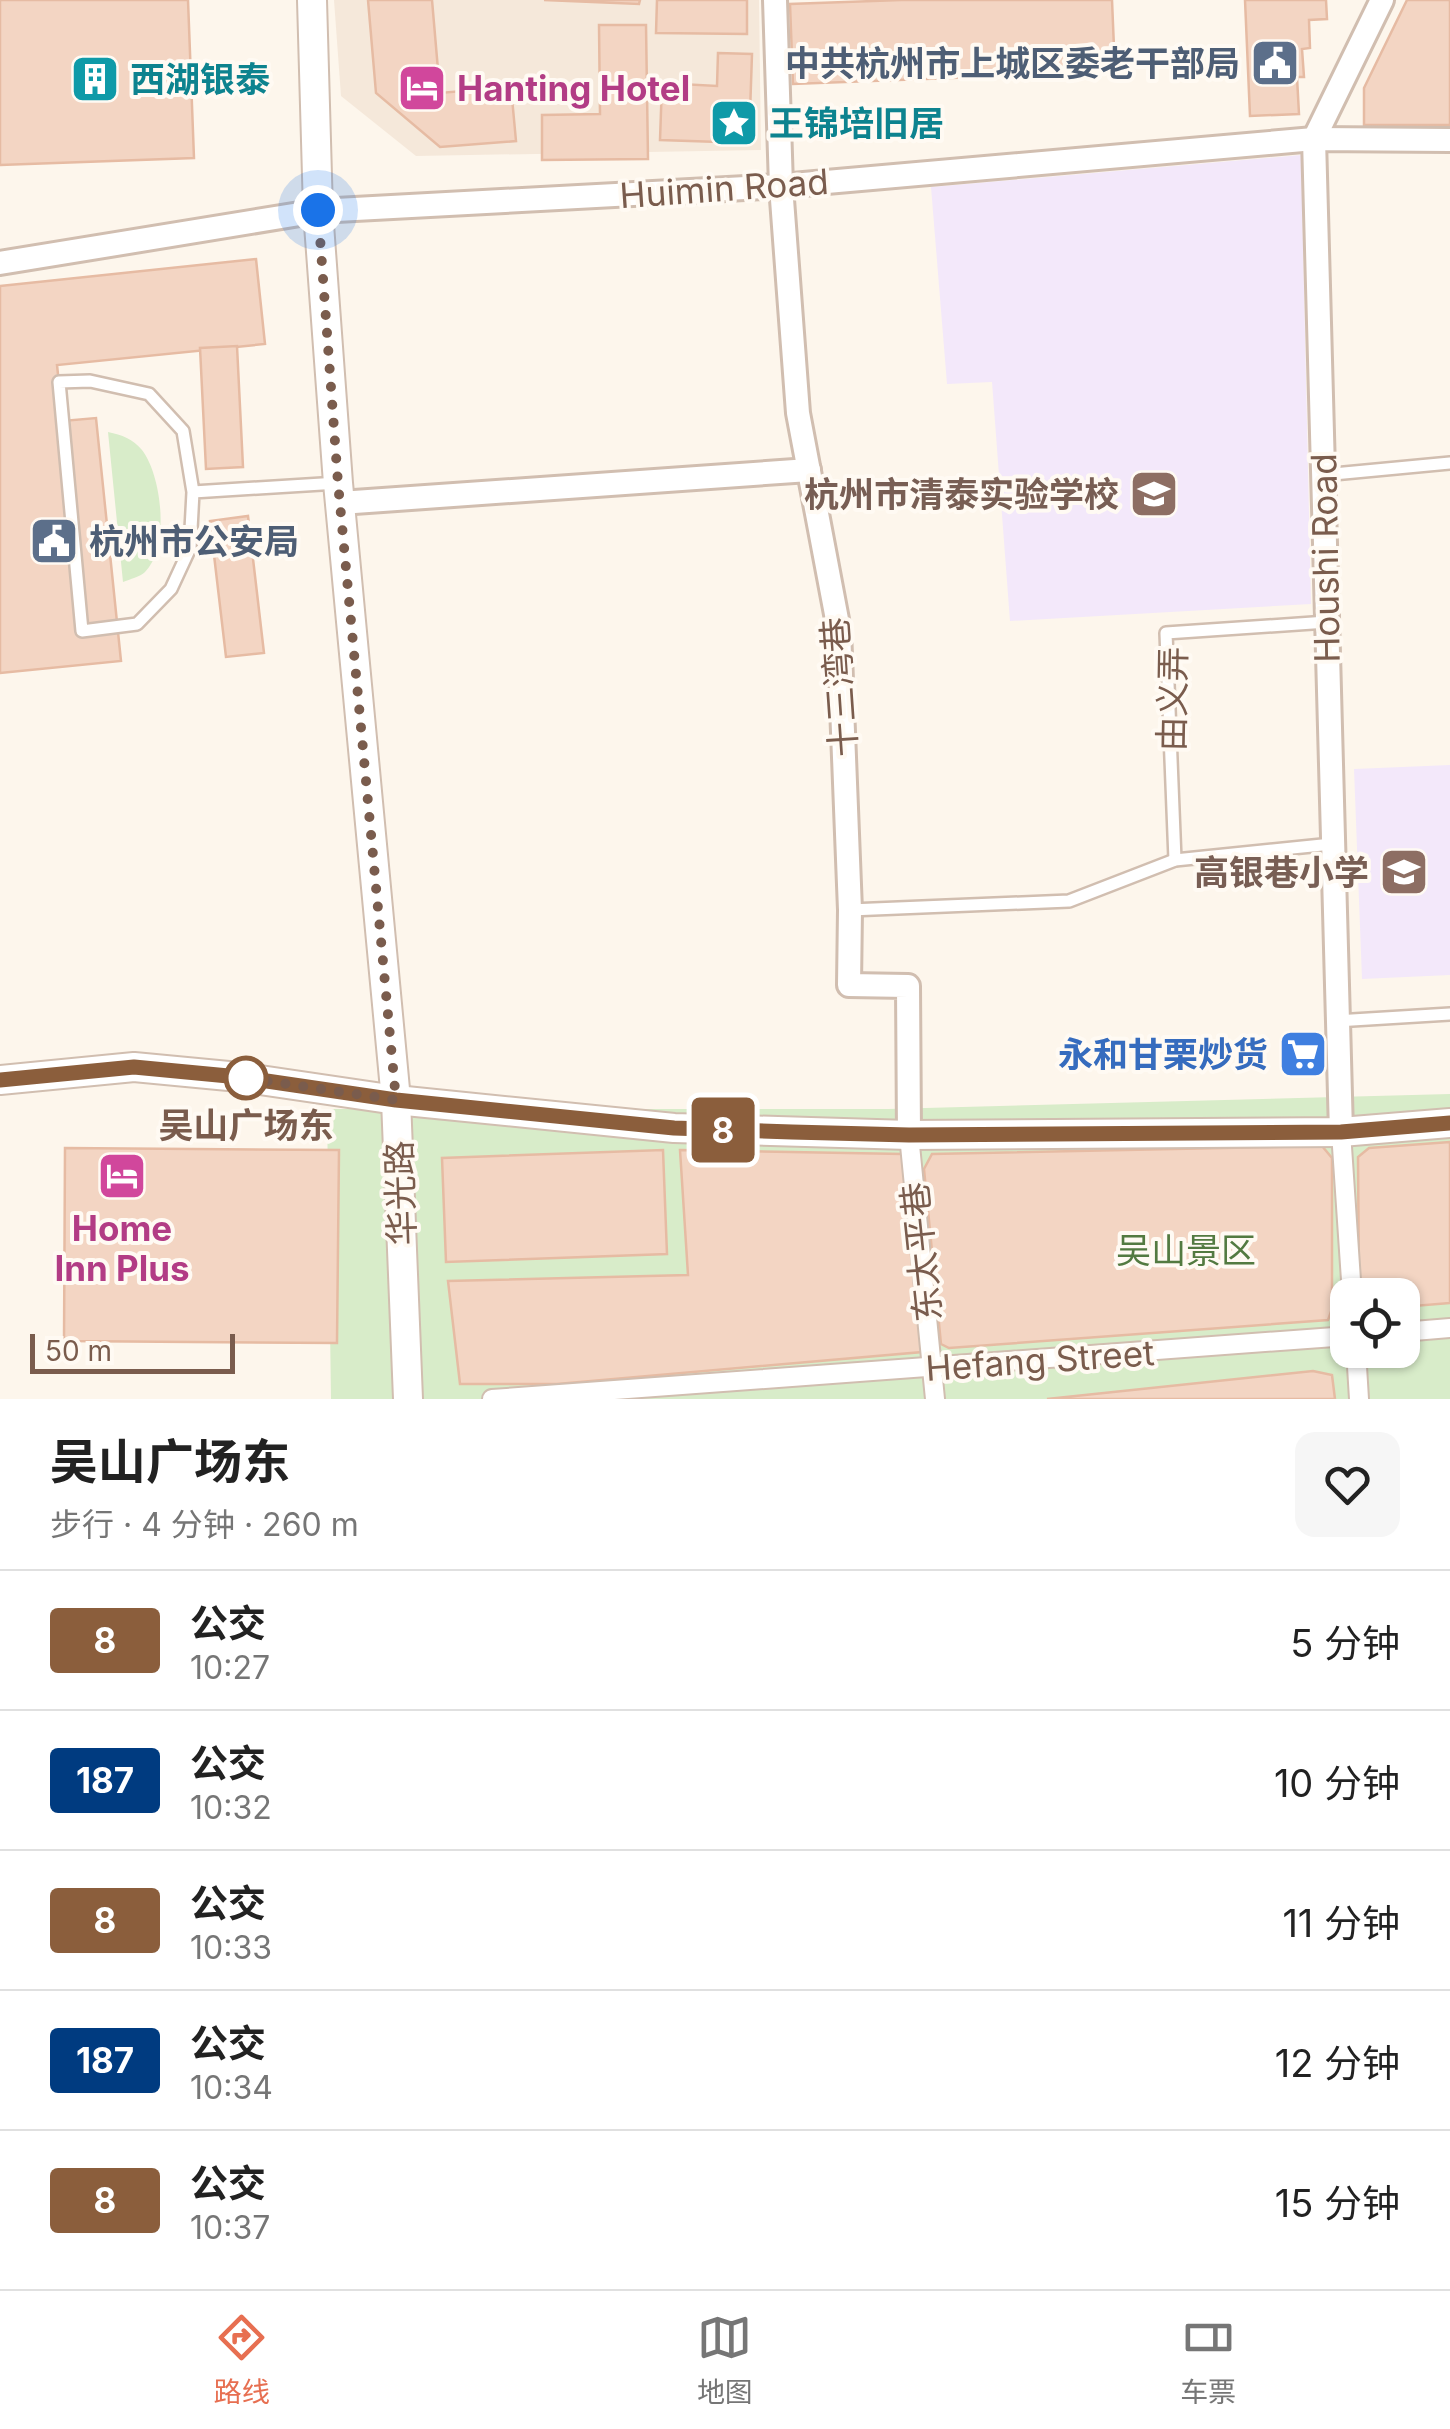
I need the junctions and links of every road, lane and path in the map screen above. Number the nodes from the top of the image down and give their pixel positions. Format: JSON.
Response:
{"nodes":[{"id":1,"x":312,"y":0,"type":"edge"},
{"id":2,"x":775,"y":0,"type":"edge"},
{"id":3,"x":1382,"y":0,"type":"edge"},
{"id":4,"x":1314,"y":138,"type":"junction"},
{"id":5,"x":1450,"y":140,"type":"edge"},
{"id":6,"x":781,"y":186,"type":"junction"},
{"id":7,"x":318,"y":210,"type":"junction"},
{"id":8,"x":0,"y":263,"type":"edge"},
{"id":9,"x":1450,"y":463,"type":"edge"},
{"id":10,"x":809,"y":470,"type":"junction"},
{"id":11,"x":1323,"y":474,"type":"junction"},
{"id":12,"x":193,"y":492,"type":"junction"},
{"id":13,"x":339,"y":493,"type":"junction"},
{"id":14,"x":1327,"y":622,"type":"junction"},
{"id":15,"x":1332,"y":844,"type":"junction"},
{"id":16,"x":1175,"y":860,"type":"junction"},
{"id":17,"x":850,"y":910,"type":"junction"},
{"id":18,"x":1450,"y":1014,"type":"edge"},
{"id":19,"x":1336,"y":1021,"type":"junction"},
{"id":20,"x":0,"y":1080,"type":"edge"},
{"id":21,"x":396,"y":1100,"type":"junction"},
{"id":22,"x":1450,"y":1122,"type":"edge"},
{"id":23,"x":1341,"y":1132,"type":"junction"},
{"id":24,"x":909,"y":1135,"type":"junction"},
{"id":25,"x":1351,"y":1278,"type":"edge"},
{"id":26,"x":1450,"y":1328,"type":"edge"},
{"id":27,"x":1420,"y":1330,"type":"edge"},
{"id":28,"x":1330,"y":1337,"type":"edge"},
{"id":29,"x":933,"y":1368,"type":"junction"},
{"id":30,"x":1357,"y":1368,"type":"edge"},
{"id":31,"x":408,"y":1399,"type":"edge"},
{"id":32,"x":492,"y":1399,"type":"edge"},
{"id":33,"x":935,"y":1399,"type":"edge"},
{"id":34,"x":1360,"y":1399,"type":"edge"}],
"edges":[{"from":1,"to":7,"type":"street","name":"华光路"},
{"from":2,"to":6,"type":"street","name":"十三湾巷"},
{"from":3,"to":4,"type":"street","name":"Houshi Road"},
{"from":4,"to":5,"type":"street","name":"Huimin Road"},
{"from":4,"to":6,"type":"street","name":"Huimin Road"},
{"from":4,"to":11,"type":"street","name":"Houshi Road"},
{"from":6,"to":7,"type":"street","name":"Huimin Road"},
{"from":6,"to":10,"type":"street","name":"十三湾巷"},
{"from":7,"to":8,"type":"street","name":"Huimin Road"},
{"from":7,"to":13,"type":"street","name":"华光路"},
{"from":9,"to":11,"type":"lane"},
{"from":10,"to":13,"type":"street"},
{"from":10,"to":17,"type":"street","name":"十三湾巷"},
{"from":11,"to":14,"type":"street","name":"Houshi Road"},
{"from":12,"to":12,"type":"lane"},
{"from":12,"to":13,"type":"lane"},
{"from":13,"to":21,"type":"street","name":"华光路"},
{"from":14,"to":15,"type":"street","name":"Houshi Road"},
{"from":14,"to":16,"type":"lane","name":"由义弄"},
{"from":15,"to":16,"type":"lane"},
{"from":15,"to":19,"type":"street","name":"Houshi Road"},
{"from":16,"to":17,"type":"lane"},
{"from":17,"to":24,"type":"street","name":"十三湾巷"},
{"from":18,"to":19,"type":"lane"},
{"from":19,"to":23,"type":"street","name":"Houshi Road"},
{"from":20,"to":21,"type":"street"},
{"from":21,"to":24,"type":"street"},
{"from":21,"to":31,"type":"street","name":"华光路"},
{"from":22,"to":23,"type":"street"},
{"from":23,"to":24,"type":"street"},
{"from":23,"to":25,"type":"street"},
{"from":24,"to":29,"type":"street","name":"东太平巷"},
{"from":26,"to":27,"type":"street"},
{"from":28,"to":29,"type":"street","name":"Hefang Street"},
{"from":29,"to":32,"type":"street","name":"Hefang Street"},
{"from":29,"to":33,"type":"street","name":"东太平巷"},
{"from":30,"to":34,"type":"street"}]}
